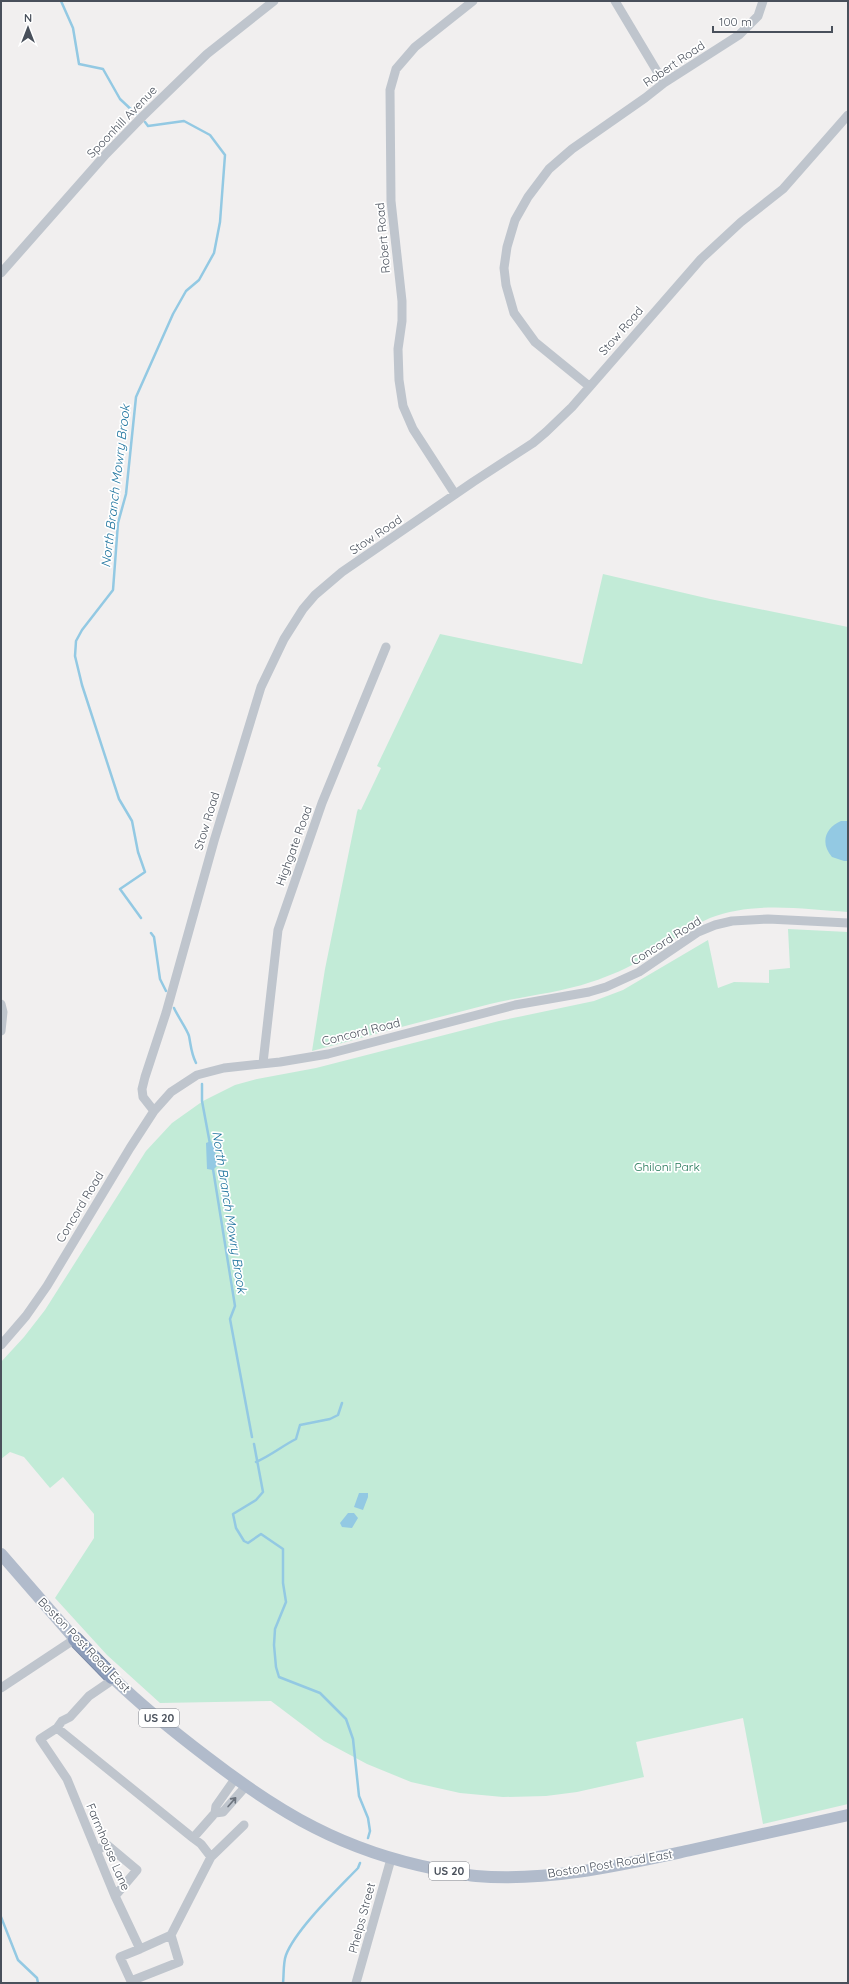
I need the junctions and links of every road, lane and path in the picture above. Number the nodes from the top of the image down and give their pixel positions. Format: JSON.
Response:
{"nodes":[{"id":1,"x":274,"y":1,"type":"edge"},
{"id":2,"x":473,"y":1,"type":"edge"},
{"id":3,"x":615,"y":1,"type":"edge"},
{"id":4,"x":763,"y":1,"type":"edge"},
{"id":5,"x":664,"y":83,"type":"junction"},
{"id":6,"x":848,"y":115,"type":"edge"},
{"id":7,"x":1,"y":273,"type":"edge"},
{"id":8,"x":589,"y":386,"type":"junction"},
{"id":9,"x":455,"y":494,"type":"junction"},
{"id":10,"x":386,"y":647,"type":"dead end"},
{"id":11,"x":848,"y":923,"type":"edge"},
{"id":12,"x":1,"y":1004,"type":"edge"},
{"id":13,"x":1,"y":1031,"type":"edge"},
{"id":14,"x":263,"y":1063,"type":"junction"},
{"id":15,"x":154,"y":1111,"type":"junction"},
{"id":16,"x":1,"y":1346,"type":"edge"},
{"id":17,"x":1,"y":1554,"type":"edge"},
{"id":18,"x":75,"y":1639,"type":"junction"},
{"id":19,"x":112,"y":1677,"type":"junction"},
{"id":20,"x":1,"y":1688,"type":"edge"},
{"id":21,"x":57,"y":1728,"type":"junction"},
{"id":22,"x":235,"y":1779,"type":"junction"},
{"id":23,"x":246,"y":1786,"type":"junction"},
{"id":24,"x":215,"y":1813,"type":"junction"},
{"id":25,"x":848,"y":1815,"type":"edge"},
{"id":26,"x":244,"y":1825,"type":"dead end"},
{"id":27,"x":193,"y":1838,"type":"junction"},
{"id":28,"x":97,"y":1851,"type":"junction"},
{"id":29,"x":211,"y":1857,"type":"junction"},
{"id":30,"x":391,"y":1859,"type":"junction"},
{"id":31,"x":116,"y":1896,"type":"junction"},
{"id":32,"x":171,"y":1935,"type":"junction"},
{"id":33,"x":140,"y":1949,"type":"junction"},
{"id":34,"x":356,"y":1983,"type":"edge"}],
"edges":[{"from":1,"to":7,"type":"street","name":"Spoonhill Avenue"},
{"from":2,"to":9,"type":"street","name":"Robert Road"},
{"from":3,"to":5,"type":"street"},
{"from":4,"to":5,"type":"street","name":"Robert Road"},
{"from":5,"to":8,"type":"street","name":"Robert Road"},
{"from":6,"to":8,"type":"street","name":"Stow Road"},
{"from":8,"to":9,"type":"street","name":"Stow Road"},
{"from":9,"to":15,"type":"street","name":"Stow Road"},
{"from":10,"to":14,"type":"street","name":"Highgate Road"},
{"from":11,"to":14,"type":"street","name":"Concord Road"},
{"from":12,"to":13,"type":"street"},
{"from":14,"to":15,"type":"street","name":"Concord Road"},
{"from":15,"to":16,"type":"street","name":"Concord Road"},
{"from":17,"to":18,"type":"main road","name":"Boston Post Road East","number":"US 20"},
{"from":18,"to":19,"type":"highway","name":"Boston Post Road East","number":"US 20"},
{"from":18,"to":20,"type":"street"},
{"from":19,"to":21,"type":"street"},
{"from":19,"to":22,"type":"main road","name":"Boston Post Road East","number":"US 20"},
{"from":21,"to":27,"type":"street"},
{"from":21,"to":28,"type":"street","name":"Farmhouse Lane"},
{"from":22,"to":23,"type":"main road","name":"Boston Post Road East","number":"US 20"},
{"from":22,"to":24,"type":"street"},
{"from":24,"to":23,"type":"street","one_way":true},
{"from":23,"to":30,"type":"main road","name":"Boston Post Road East","number":"US 20"},
{"from":24,"to":27,"type":"street"},
{"from":25,"to":30,"type":"main road","name":"Boston Post Road East","number":"US 20"},
{"from":26,"to":29,"type":"street"},
{"from":27,"to":29,"type":"street"},
{"from":28,"to":31,"type":"street","name":"Farmhouse Lane"},
{"from":28,"to":31,"type":"street"},
{"from":29,"to":32,"type":"street"},
{"from":30,"to":34,"type":"street","name":"Phelps Street"},
{"from":31,"to":33,"type":"street","name":"Farmhouse Lane"},
{"from":32,"to":33,"type":"street"},
{"from":32,"to":33,"type":"street"}]}
